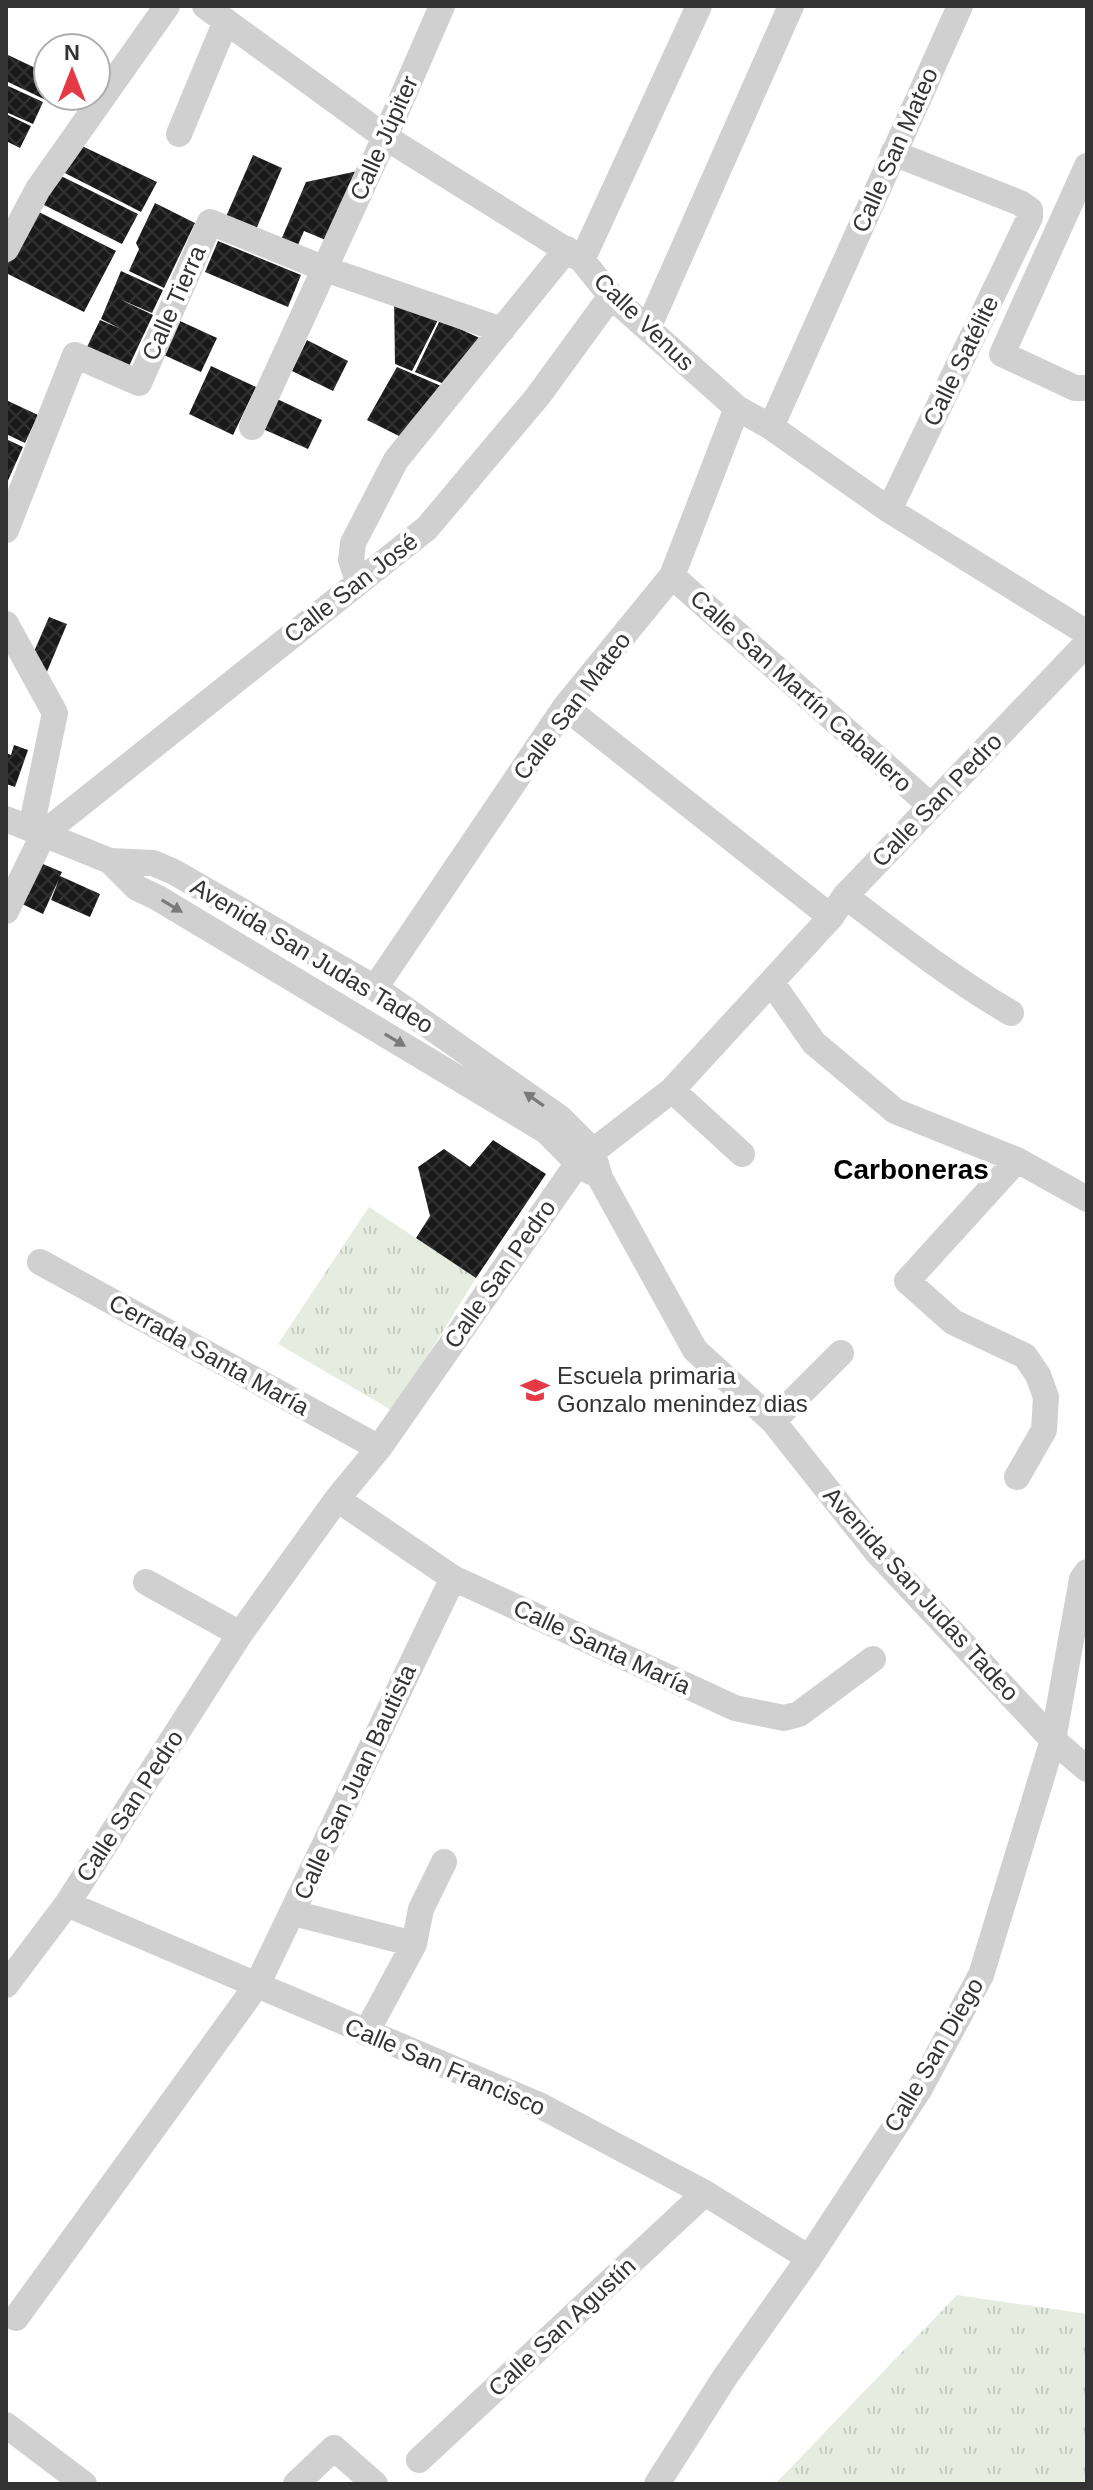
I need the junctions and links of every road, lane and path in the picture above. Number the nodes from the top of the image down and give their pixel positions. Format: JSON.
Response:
{"nodes":[{"id":1,"x":167,"y":6,"type":"edge"},
{"id":2,"x":442,"y":6,"type":"edge"},
{"id":3,"x":699,"y":6,"type":"edge"},
{"id":4,"x":791,"y":6,"type":"edge"},
{"id":5,"x":960,"y":6,"type":"edge"},
{"id":6,"x":216,"y":14,"type":"edge"},
{"id":7,"x":179,"y":134,"type":"dead end"},
{"id":8,"x":385,"y":137,"type":"junction"},
{"id":9,"x":893,"y":153,"type":"junction"},
{"id":10,"x":1087,"y":166,"type":"edge"},
{"id":11,"x":6,"y":249,"type":"edge"},
{"id":12,"x":575,"y":255,"type":"junction"},
{"id":13,"x":325,"y":269,"type":"junction"},
{"id":14,"x":611,"y":296,"type":"junction"},
{"id":15,"x":648,"y":328,"type":"junction"},
{"id":16,"x":502,"y":330,"type":"junction"},
{"id":17,"x":1087,"y":388,"type":"edge"},
{"id":18,"x":737,"y":408,"type":"junction"},
{"id":19,"x":252,"y":427,"type":"dead end"},
{"id":20,"x":771,"y":427,"type":"junction"},
{"id":21,"x":889,"y":510,"type":"junction"},
{"id":22,"x":6,"y":530,"type":"edge"},
{"id":23,"x":672,"y":576,"type":"junction"},
{"id":24,"x":358,"y":581,"type":"junction"},
{"id":25,"x":6,"y":624,"type":"edge"},
{"id":26,"x":1087,"y":633,"type":"edge"},
{"id":27,"x":1087,"y":643,"type":"edge"},
{"id":28,"x":565,"y":707,"type":"junction"},
{"id":29,"x":931,"y":806,"type":"junction"},
{"id":30,"x":27,"y":827,"type":"edge"},
{"id":31,"x":110,"y":861,"type":"junction"},
{"id":32,"x":838,"y":907,"type":"junction"},
{"id":33,"x":6,"y":911,"type":"edge"},
{"id":34,"x":772,"y":983,"type":"junction"},
{"id":35,"x":375,"y":988,"type":"junction"},
{"id":36,"x":1011,"y":1013,"type":"dead end"},
{"id":37,"x":672,"y":1090,"type":"junction"},
{"id":38,"x":742,"y":1154,"type":"dead end"},
{"id":39,"x":585,"y":1157,"type":"junction"},
{"id":40,"x":1017,"y":1160,"type":"junction"},
{"id":41,"x":1087,"y":1199,"type":"edge"},
{"id":42,"x":40,"y":1262,"type":"dead end"},
{"id":43,"x":841,"y":1353,"type":"dead end"},
{"id":44,"x":773,"y":1421,"type":"junction"},
{"id":45,"x":379,"y":1448,"type":"junction"},
{"id":46,"x":1017,"y":1477,"type":"dead end"},
{"id":47,"x":337,"y":1499,"type":"junction"},
{"id":48,"x":1087,"y":1572,"type":"edge"},
{"id":49,"x":453,"y":1578,"type":"junction"},
{"id":50,"x":146,"y":1582,"type":"dead end"},
{"id":51,"x":240,"y":1634,"type":"junction"},
{"id":52,"x":873,"y":1659,"type":"dead end"},
{"id":53,"x":1053,"y":1740,"type":"junction"},
{"id":54,"x":1087,"y":1769,"type":"edge"},
{"id":55,"x":444,"y":1862,"type":"dead end"},
{"id":56,"x":67,"y":1904,"type":"junction"},
{"id":57,"x":293,"y":1913,"type":"junction"},
{"id":58,"x":414,"y":1944,"type":"junction"},
{"id":59,"x":6,"y":1985,"type":"edge"},
{"id":60,"x":257,"y":1985,"type":"junction"},
{"id":61,"x":366,"y":2033,"type":"junction"},
{"id":62,"x":705,"y":2193,"type":"junction"},
{"id":63,"x":809,"y":2258,"type":"junction"},
{"id":64,"x":16,"y":2318,"type":"dead end"},
{"id":65,"x":6,"y":2425,"type":"edge"},
{"id":66,"x":419,"y":2460,"type":"dead end"},
{"id":67,"x":84,"y":2484,"type":"edge"},
{"id":68,"x":296,"y":2484,"type":"edge"},
{"id":69,"x":375,"y":2484,"type":"edge"},
{"id":70,"x":657,"y":2484,"type":"edge"}],
"edges":[{"from":1,"to":11,"type":"street"},
{"from":2,"to":8,"type":"street","name":"Calle Júpiter"},
{"from":3,"to":12,"type":"street"},
{"from":4,"to":15,"type":"street"},
{"from":5,"to":9,"type":"street","name":"Calle San Mateo"},
{"from":6,"to":7,"type":"street"},
{"from":6,"to":8,"type":"street","name":"Calle Venus"},
{"from":8,"to":12,"type":"street","name":"Calle Venus"},
{"from":8,"to":13,"type":"street","name":"Calle Júpiter"},
{"from":9,"to":20,"type":"street","name":"Calle San Mateo"},
{"from":9,"to":21,"type":"street","name":"Calle Satélite"},
{"from":10,"to":17,"type":"street"},
{"from":12,"to":14,"type":"street","name":"Calle Venus"},
{"from":12,"to":16,"type":"street"},
{"from":13,"to":16,"type":"street"},
{"from":13,"to":19,"type":"street","name":"Calle Júpiter"},
{"from":13,"to":22,"type":"street","name":"Calle Tierra"},
{"from":14,"to":15,"type":"street","name":"Calle Venus"},
{"from":14,"to":24,"type":"street","name":"Calle San José"},
{"from":15,"to":18,"type":"street","name":"Calle Venus"},
{"from":16,"to":24,"type":"street"},
{"from":18,"to":20,"type":"street","name":"Calle Venus"},
{"from":18,"to":23,"type":"street","name":"Calle San Mateo"},
{"from":20,"to":21,"type":"street","name":"Calle Venus"},
{"from":21,"to":26,"type":"street","name":"Calle Venus"},
{"from":23,"to":28,"type":"street","name":"Calle San Mateo"},
{"from":23,"to":29,"type":"street","name":"Calle San Martín Caballero"},
{"from":24,"to":30,"type":"street","name":"Calle San José"},
{"from":25,"to":30,"type":"street"},
{"from":27,"to":29,"type":"street","name":"Calle San Pedro"},
{"from":28,"to":32,"type":"street"},
{"from":28,"to":35,"type":"street","name":"Calle San Mateo"},
{"from":29,"to":32,"type":"street","name":"Calle San Pedro"},
{"from":30,"to":31,"type":"street","name":"Avenida San Judas Tadeo"},
{"from":30,"to":33,"type":"street"},
{"from":31,"to":35,"type":"street","name":"Avenida San Judas Tadeo"},
{"from":31,"to":39,"type":"street","name":"Avenida San Judas Tadeo","one_way":true},
{"from":32,"to":34,"type":"street","name":"Calle San Pedro"},
{"from":32,"to":36,"type":"street"},
{"from":34,"to":37,"type":"street","name":"Calle San Pedro"},
{"from":34,"to":40,"type":"street"},
{"from":39,"to":35,"type":"street","name":"Avenida San Judas Tadeo","one_way":true},
{"from":37,"to":38,"type":"street"},
{"from":37,"to":39,"type":"street","name":"Calle San Pedro"},
{"from":39,"to":44,"type":"street","name":"Avenida San Judas Tadeo"},
{"from":39,"to":45,"type":"street","name":"Calle San Pedro"},
{"from":40,"to":41,"type":"street"},
{"from":40,"to":46,"type":"street"},
{"from":42,"to":45,"type":"street","name":"Cerrada Santa María"},
{"from":43,"to":44,"type":"street"},
{"from":44,"to":53,"type":"street","name":"Avenida San Judas Tadeo"},
{"from":45,"to":47,"type":"street","name":"Calle San Pedro"},
{"from":47,"to":49,"type":"street","name":"Calle Santa María"},
{"from":47,"to":51,"type":"street","name":"Calle San Pedro"},
{"from":48,"to":53,"type":"street","name":"Calle San Diego"},
{"from":49,"to":52,"type":"street","name":"Calle Santa María"},
{"from":49,"to":57,"type":"street","name":"Calle San Juan Bautista"},
{"from":50,"to":51,"type":"street"},
{"from":51,"to":56,"type":"street","name":"Calle San Pedro"},
{"from":53,"to":54,"type":"street","name":"Avenida San Judas Tadeo"},
{"from":53,"to":63,"type":"street","name":"Calle San Diego"},
{"from":55,"to":58,"type":"street"},
{"from":56,"to":59,"type":"street","name":"Calle San Pedro"},
{"from":56,"to":60,"type":"street","name":"Calle San Francisco"},
{"from":57,"to":58,"type":"street"},
{"from":57,"to":60,"type":"street","name":"Calle San Juan Bautista"},
{"from":58,"to":61,"type":"street"},
{"from":60,"to":61,"type":"street","name":"Calle San Francisco"},
{"from":60,"to":64,"type":"street","name":"Calle San Juan Bautista"},
{"from":61,"to":62,"type":"street","name":"Calle San Francisco"},
{"from":62,"to":63,"type":"street","name":"Calle San Francisco"},
{"from":62,"to":66,"type":"street","name":"Calle San Agustín"},
{"from":63,"to":70,"type":"street","name":"Calle San Diego"},
{"from":65,"to":67,"type":"street"},
{"from":68,"to":69,"type":"street"}]}
